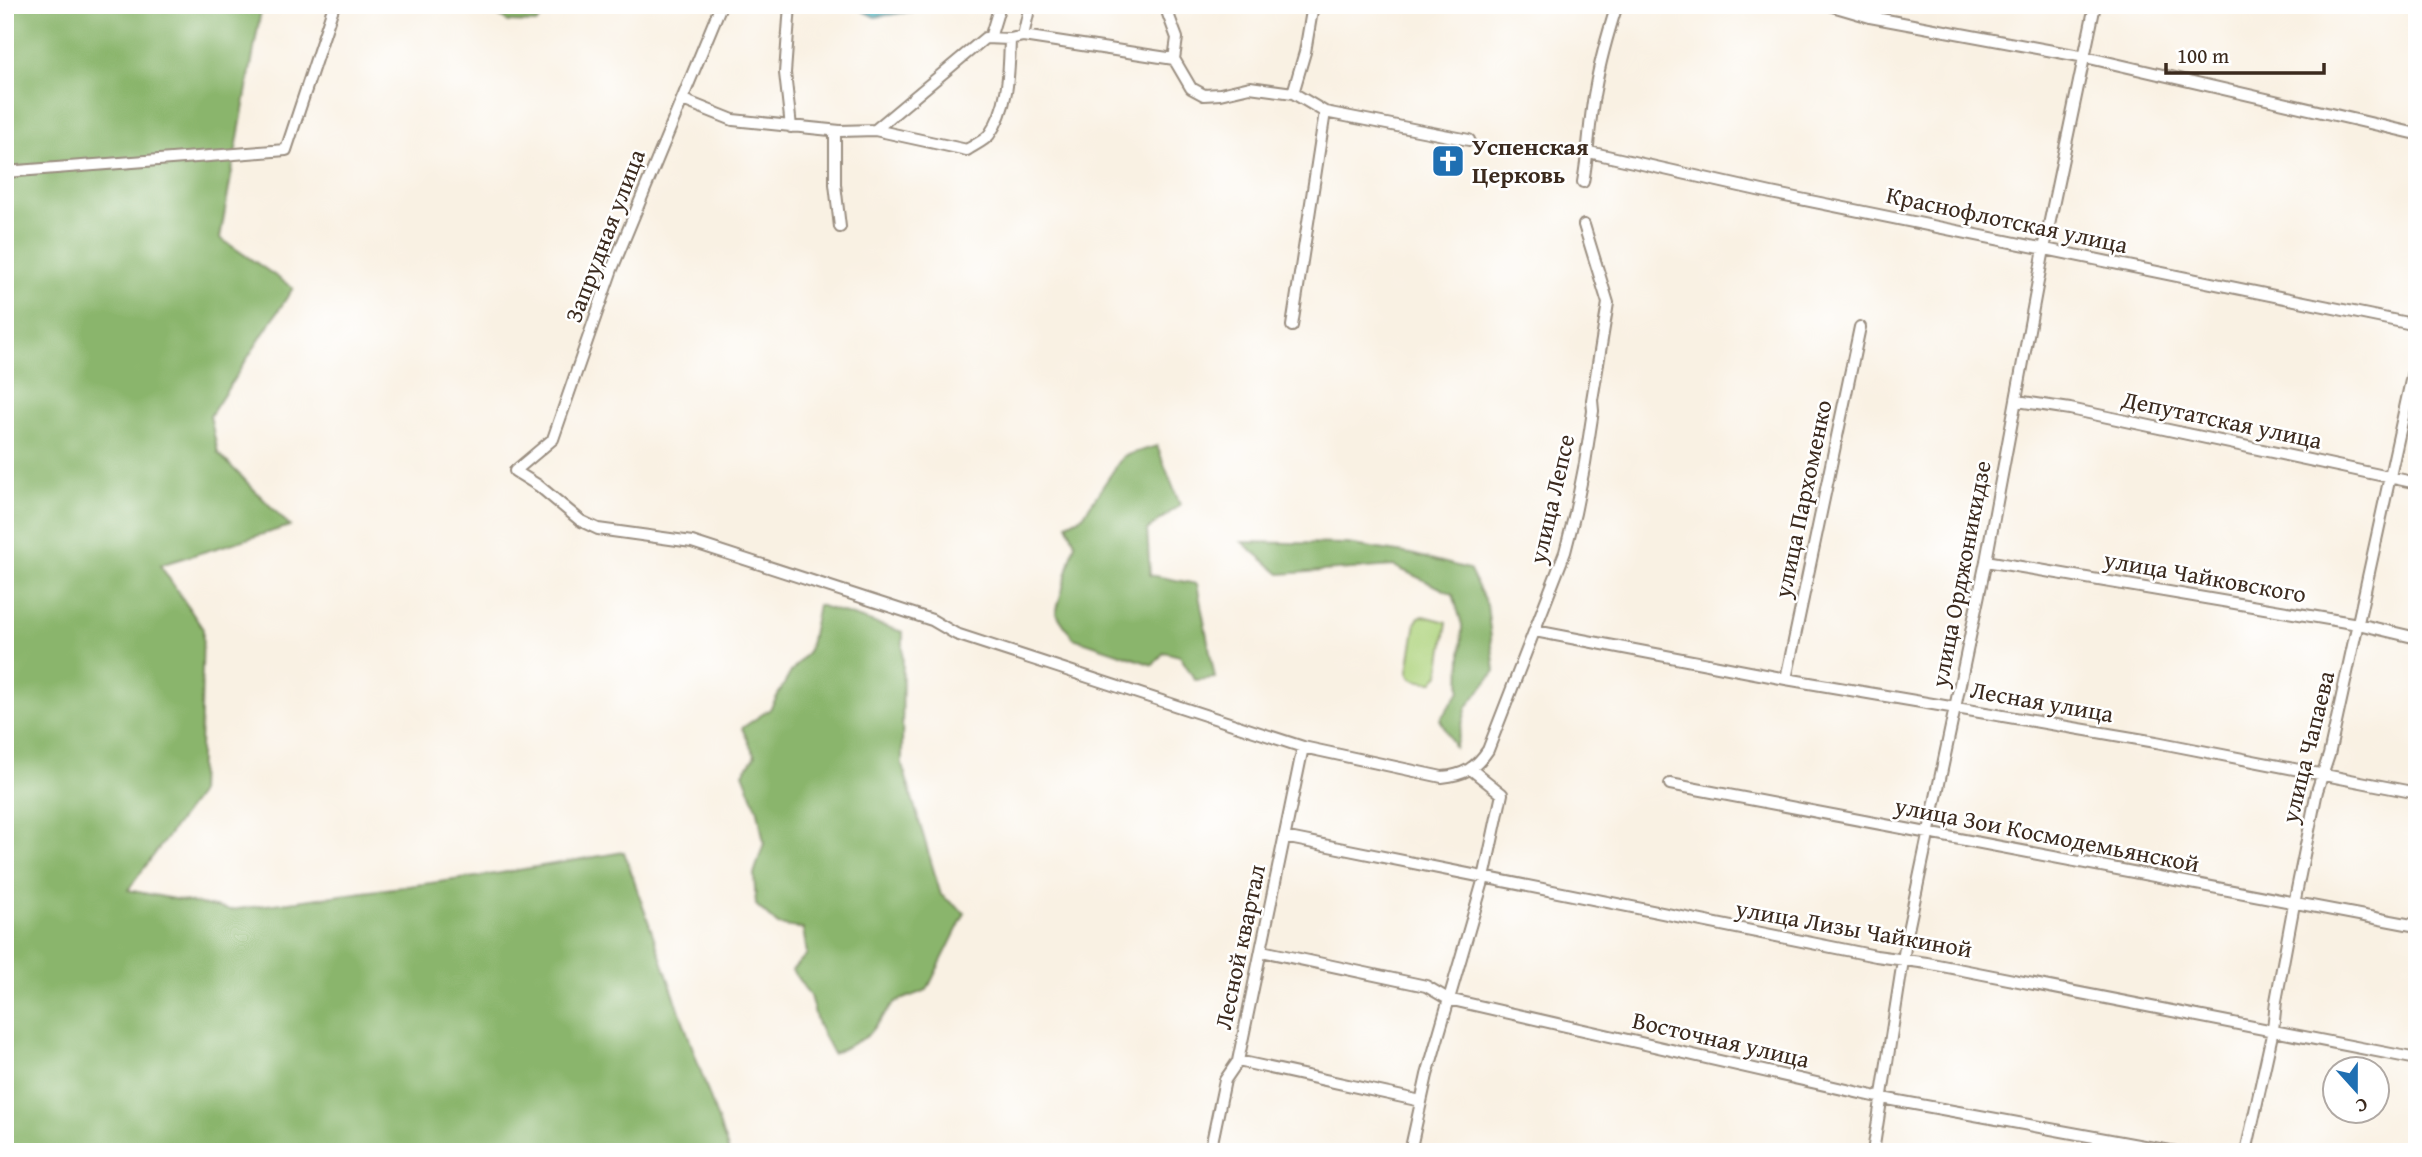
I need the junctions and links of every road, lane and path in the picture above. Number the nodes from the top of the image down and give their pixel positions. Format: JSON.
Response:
{"nodes":[{"id":1,"x":334,"y":5,"type":"edge"},
{"id":2,"x":721,"y":5,"type":"edge"},
{"id":3,"x":790,"y":5,"type":"edge"},
{"id":4,"x":1000,"y":5,"type":"edge"},
{"id":5,"x":1030,"y":5,"type":"edge"},
{"id":6,"x":1168,"y":5,"type":"edge"},
{"id":7,"x":1313,"y":5,"type":"edge"},
{"id":8,"x":1617,"y":5,"type":"edge"},
{"id":9,"x":1829,"y":5,"type":"edge"},
{"id":10,"x":2095,"y":5,"type":"edge"},
{"id":11,"x":1023,"y":36,"type":"junction"},
{"id":12,"x":990,"y":38,"type":"junction"},
{"id":13,"x":1010,"y":39,"type":"junction"},
{"id":14,"x":2085,"y":57,"type":"junction"},
{"id":15,"x":1174,"y":59,"type":"junction"},
{"id":16,"x":1293,"y":93,"type":"junction"},
{"id":17,"x":683,"y":100,"type":"junction"},
{"id":18,"x":1325,"y":112,"type":"junction"},
{"id":19,"x":791,"y":127,"type":"junction"},
{"id":20,"x":875,"y":130,"type":"junction"},
{"id":21,"x":835,"y":131,"type":"junction"},
{"id":22,"x":2417,"y":134,"type":"edge"},
{"id":23,"x":1469,"y":140,"type":"dead end"},
{"id":24,"x":1589,"y":152,"type":"junction"},
{"id":25,"x":5,"y":172,"type":"edge"},
{"id":26,"x":1583,"y":182,"type":"dead end"},
{"id":27,"x":1584,"y":225,"type":"dead end"},
{"id":28,"x":840,"y":227,"type":"dead end"},
{"id":29,"x":2044,"y":249,"type":"junction"},
{"id":30,"x":2417,"y":325,"type":"edge"},
{"id":31,"x":1292,"y":326,"type":"dead end"},
{"id":32,"x":1860,"y":327,"type":"dead end"},
{"id":33,"x":2417,"y":353,"type":"edge"},
{"id":34,"x":2017,"y":401,"type":"junction"},
{"id":35,"x":2391,"y":478,"type":"junction"},
{"id":36,"x":2417,"y":483,"type":"edge"},
{"id":37,"x":1986,"y":561,"type":"junction"},
{"id":38,"x":2358,"y":624,"type":"junction"},
{"id":39,"x":1535,"y":631,"type":"junction"},
{"id":40,"x":2417,"y":638,"type":"edge"},
{"id":41,"x":1786,"y":679,"type":"junction"},
{"id":42,"x":1955,"y":708,"type":"junction"},
{"id":43,"x":1303,"y":747,"type":"junction"},
{"id":44,"x":1472,"y":770,"type":"junction"},
{"id":45,"x":2323,"y":775,"type":"junction"},
{"id":46,"x":1670,"y":784,"type":"dead end"},
{"id":47,"x":2417,"y":793,"type":"edge"},
{"id":48,"x":1928,"y":834,"type":"junction"},
{"id":49,"x":1284,"y":837,"type":"junction"},
{"id":50,"x":1484,"y":878,"type":"junction"},
{"id":51,"x":2294,"y":904,"type":"junction"},
{"id":52,"x":2417,"y":926,"type":"edge"},
{"id":53,"x":1262,"y":951,"type":"junction"},
{"id":54,"x":1904,"y":959,"type":"junction"},
{"id":55,"x":1448,"y":999,"type":"junction"},
{"id":56,"x":2273,"y":1030,"type":"junction"},
{"id":57,"x":2417,"y":1059,"type":"edge"},
{"id":58,"x":1238,"y":1061,"type":"junction"},
{"id":59,"x":1882,"y":1098,"type":"junction"},
{"id":60,"x":1421,"y":1101,"type":"junction"},
{"id":61,"x":1210,"y":1152,"type":"edge"},
{"id":62,"x":1410,"y":1152,"type":"edge"},
{"id":63,"x":1873,"y":1152,"type":"edge"},
{"id":64,"x":2176,"y":1152,"type":"edge"},
{"id":65,"x":2246,"y":1152,"type":"edge"}],
"edges":[{"from":1,"to":25,"type":"street"},
{"from":2,"to":17,"type":"street","name":"Запрудная улица"},
{"from":3,"to":19,"type":"street"},
{"from":4,"to":12,"type":"street"},
{"from":5,"to":11,"type":"street"},
{"from":6,"to":15,"type":"street"},
{"from":7,"to":16,"type":"street"},
{"from":8,"to":24,"type":"street"},
{"from":9,"to":14,"type":"street"},
{"from":10,"to":14,"type":"street","name":"улица Орджоникидзе"},
{"from":11,"to":13,"type":"street"},
{"from":11,"to":15,"type":"street"},
{"from":12,"to":13,"type":"street"},
{"from":12,"to":20,"type":"street"},
{"from":13,"to":20,"type":"street"},
{"from":14,"to":22,"type":"street"},
{"from":14,"to":29,"type":"street","name":"улица Орджоникидзе"},
{"from":15,"to":16,"type":"street"},
{"from":16,"to":18,"type":"street"},
{"from":17,"to":19,"type":"street"},
{"from":17,"to":43,"type":"street","name":"Запрудная улица"},
{"from":18,"to":23,"type":"street"},
{"from":18,"to":31,"type":"street"},
{"from":19,"to":21,"type":"street"},
{"from":20,"to":21,"type":"street"},
{"from":21,"to":28,"type":"street"},
{"from":24,"to":26,"type":"street"},
{"from":24,"to":29,"type":"street","name":"Краснофлотская улица"},
{"from":27,"to":39,"type":"street","name":"улица Лепсе"},
{"from":29,"to":30,"type":"street","name":"Краснофлотская улица"},
{"from":29,"to":34,"type":"street","name":"улица Орджоникидзе"},
{"from":32,"to":41,"type":"street","name":"улица Пархоменко"},
{"from":33,"to":35,"type":"street","name":"улица Чапаева"},
{"from":34,"to":35,"type":"street","name":"Депутатская улица"},
{"from":34,"to":37,"type":"street","name":"улица Орджоникидзе"},
{"from":35,"to":36,"type":"street","name":"Депутатская улица"},
{"from":35,"to":38,"type":"street","name":"улица Чапаева"},
{"from":37,"to":38,"type":"street","name":"улица Чайковского"},
{"from":37,"to":42,"type":"street","name":"улица Орджоникидзе"},
{"from":38,"to":40,"type":"street","name":"улица Чайковского"},
{"from":38,"to":45,"type":"street","name":"улица Чапаева"},
{"from":39,"to":41,"type":"street","name":"Лесная улица"},
{"from":39,"to":44,"type":"street","name":"улица Лепсе"},
{"from":41,"to":42,"type":"street","name":"Лесная улица"},
{"from":42,"to":45,"type":"street","name":"Лесная улица"},
{"from":42,"to":48,"type":"street","name":"улица Орджоникидзе"},
{"from":43,"to":44,"type":"street"},
{"from":43,"to":49,"type":"street","name":"Лесной квартал"},
{"from":44,"to":50,"type":"street"},
{"from":45,"to":47,"type":"street","name":"Лесная улица"},
{"from":45,"to":51,"type":"street","name":"улица Чапаева"},
{"from":46,"to":48,"type":"street","name":"улица Зои Космодемьянской"},
{"from":48,"to":51,"type":"street","name":"улица Зои Космодемьянской"},
{"from":48,"to":54,"type":"street","name":"улица Орджоникидзе"},
{"from":49,"to":50,"type":"street","name":"улица Лизы Чайкиной"},
{"from":49,"to":53,"type":"street","name":"Лесной квартал"},
{"from":50,"to":54,"type":"street","name":"улица Лизы Чайкиной"},
{"from":50,"to":55,"type":"street"},
{"from":51,"to":52,"type":"street","name":"улица Зои Космодемьянской"},
{"from":51,"to":56,"type":"street","name":"улица Чапаева"},
{"from":53,"to":55,"type":"street","name":"Восточная улица"},
{"from":53,"to":58,"type":"street","name":"Лесной квартал"},
{"from":54,"to":56,"type":"street","name":"улица Лизы Чайкиной"},
{"from":54,"to":59,"type":"street","name":"улица Орджоникидзе"},
{"from":55,"to":59,"type":"street","name":"Восточная улица"},
{"from":55,"to":60,"type":"street"},
{"from":56,"to":57,"type":"street","name":"улица Лизы Чайкиной"},
{"from":56,"to":65,"type":"street","name":"улица Чапаева"},
{"from":58,"to":60,"type":"street"},
{"from":58,"to":61,"type":"street","name":"Лесной квартал"},
{"from":59,"to":63,"type":"street","name":"улица Орджоникидзе"},
{"from":59,"to":64,"type":"street","name":"Восточная улица"},
{"from":60,"to":62,"type":"street"}]}
